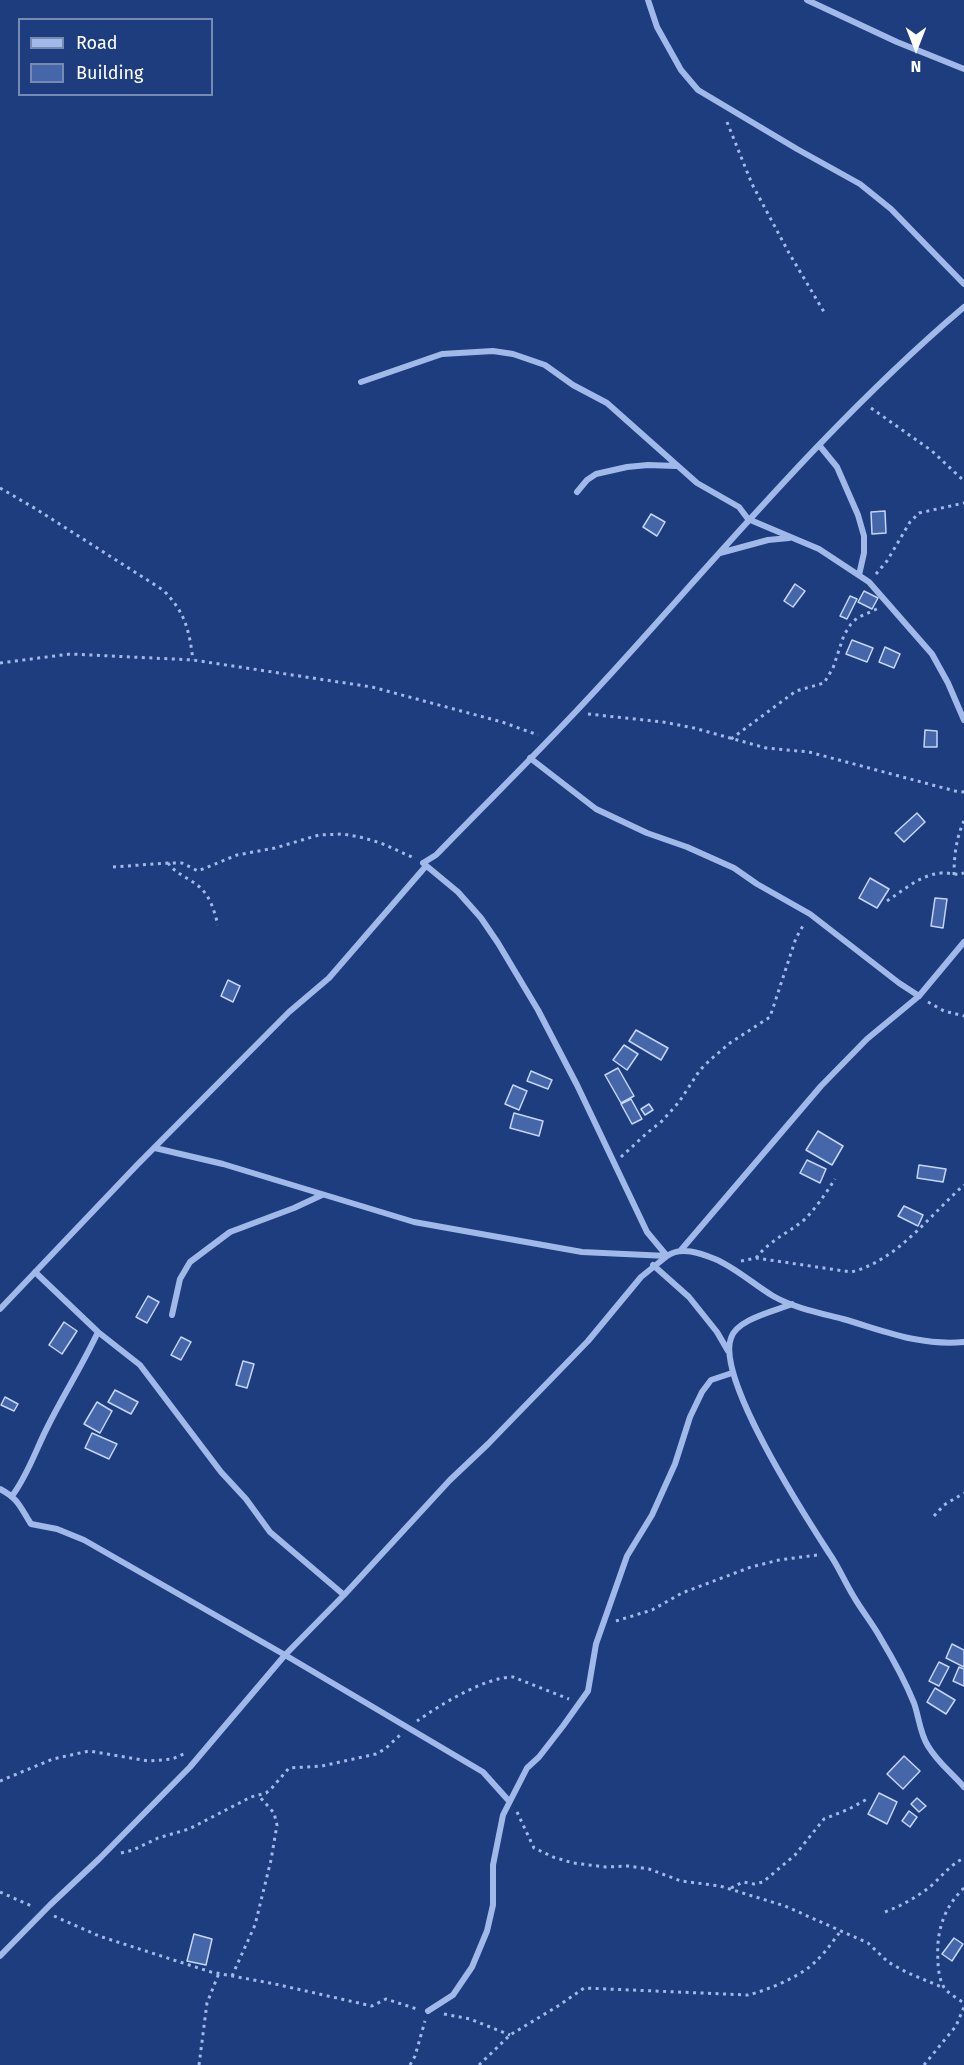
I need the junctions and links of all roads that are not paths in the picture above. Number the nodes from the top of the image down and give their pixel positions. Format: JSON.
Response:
{"nodes":[{"id":1,"x":648,"y":0,"type":"edge"},
{"id":2,"x":807,"y":0,"type":"edge"},
{"id":3,"x":964,"y":69,"type":"edge"},
{"id":4,"x":964,"y":284,"type":"edge"},
{"id":5,"x":964,"y":307,"type":"edge"},
{"id":6,"x":361,"y":382,"type":"dead end"},
{"id":7,"x":819,"y":445,"type":"junction"},
{"id":8,"x":677,"y":466,"type":"junction"},
{"id":9,"x":577,"y":492,"type":"dead end"},
{"id":10,"x":748,"y":519,"type":"junction"},
{"id":11,"x":793,"y":538,"type":"junction"},
{"id":12,"x":719,"y":553,"type":"junction"},
{"id":13,"x":859,"y":575,"type":"junction"},
{"id":14,"x":964,"y":720,"type":"edge"},
{"id":15,"x":530,"y":758,"type":"junction"},
{"id":16,"x":425,"y":865,"type":"junction"},
{"id":17,"x":964,"y":942,"type":"edge"},
{"id":18,"x":919,"y":996,"type":"junction"},
{"id":19,"x":155,"y":1148,"type":"junction"},
{"id":20,"x":322,"y":1195,"type":"junction"},
{"id":21,"x":681,"y":1250,"type":"junction"},
{"id":22,"x":667,"y":1256,"type":"junction"},
{"id":23,"x":653,"y":1266,"type":"junction"},
{"id":24,"x":35,"y":1272,"type":"junction"},
{"id":25,"x":792,"y":1304,"type":"junction"},
{"id":26,"x":0,"y":1309,"type":"edge"},
{"id":27,"x":172,"y":1315,"type":"dead end"},
{"id":28,"x":98,"y":1332,"type":"junction"},
{"id":29,"x":964,"y":1342,"type":"edge"},
{"id":30,"x":728,"y":1351,"type":"junction"},
{"id":31,"x":732,"y":1373,"type":"junction"},
{"id":32,"x":0,"y":1489,"type":"edge"},
{"id":33,"x":12,"y":1496,"type":"junction"},
{"id":34,"x":344,"y":1595,"type":"junction"},
{"id":35,"x":285,"y":1655,"type":"junction"},
{"id":36,"x":964,"y":1787,"type":"edge"},
{"id":37,"x":509,"y":1801,"type":"junction"},
{"id":38,"x":0,"y":1956,"type":"edge"},
{"id":39,"x":428,"y":2011,"type":"road end"}],
"edges":[{"from":1,"to":4,"type":"street"},
{"from":2,"to":3,"type":"street"},
{"from":5,"to":7,"type":"street"},
{"from":6,"to":8,"type":"street"},
{"from":7,"to":10,"type":"street"},
{"from":7,"to":13,"type":"street"},
{"from":8,"to":9,"type":"street"},
{"from":8,"to":10,"type":"street"},
{"from":10,"to":11,"type":"street"},
{"from":10,"to":12,"type":"street"},
{"from":11,"to":12,"type":"street"},
{"from":11,"to":13,"type":"street"},
{"from":12,"to":15,"type":"street"},
{"from":13,"to":14,"type":"street"},
{"from":15,"to":16,"type":"street"},
{"from":15,"to":18,"type":"street"},
{"from":16,"to":19,"type":"street"},
{"from":16,"to":22,"type":"street"},
{"from":17,"to":18,"type":"street"},
{"from":18,"to":21,"type":"street"},
{"from":19,"to":20,"type":"street"},
{"from":19,"to":24,"type":"street"},
{"from":20,"to":22,"type":"street"},
{"from":20,"to":27,"type":"street"},
{"from":21,"to":22,"type":"street"},
{"from":21,"to":25,"type":"street"},
{"from":22,"to":23,"type":"street"},
{"from":23,"to":30,"type":"street"},
{"from":23,"to":34,"type":"street"},
{"from":24,"to":26,"type":"street"},
{"from":24,"to":28,"type":"street"},
{"from":25,"to":29,"type":"street"},
{"from":25,"to":30,"type":"street"},
{"from":28,"to":33,"type":"street"},
{"from":28,"to":34,"type":"street"},
{"from":30,"to":31,"type":"street"},
{"from":31,"to":36,"type":"street"},
{"from":31,"to":37,"type":"street"},
{"from":32,"to":33,"type":"street"},
{"from":33,"to":35,"type":"street"},
{"from":34,"to":35,"type":"street"},
{"from":35,"to":37,"type":"street"},
{"from":35,"to":38,"type":"street"},
{"from":37,"to":39,"type":"street"}]}
